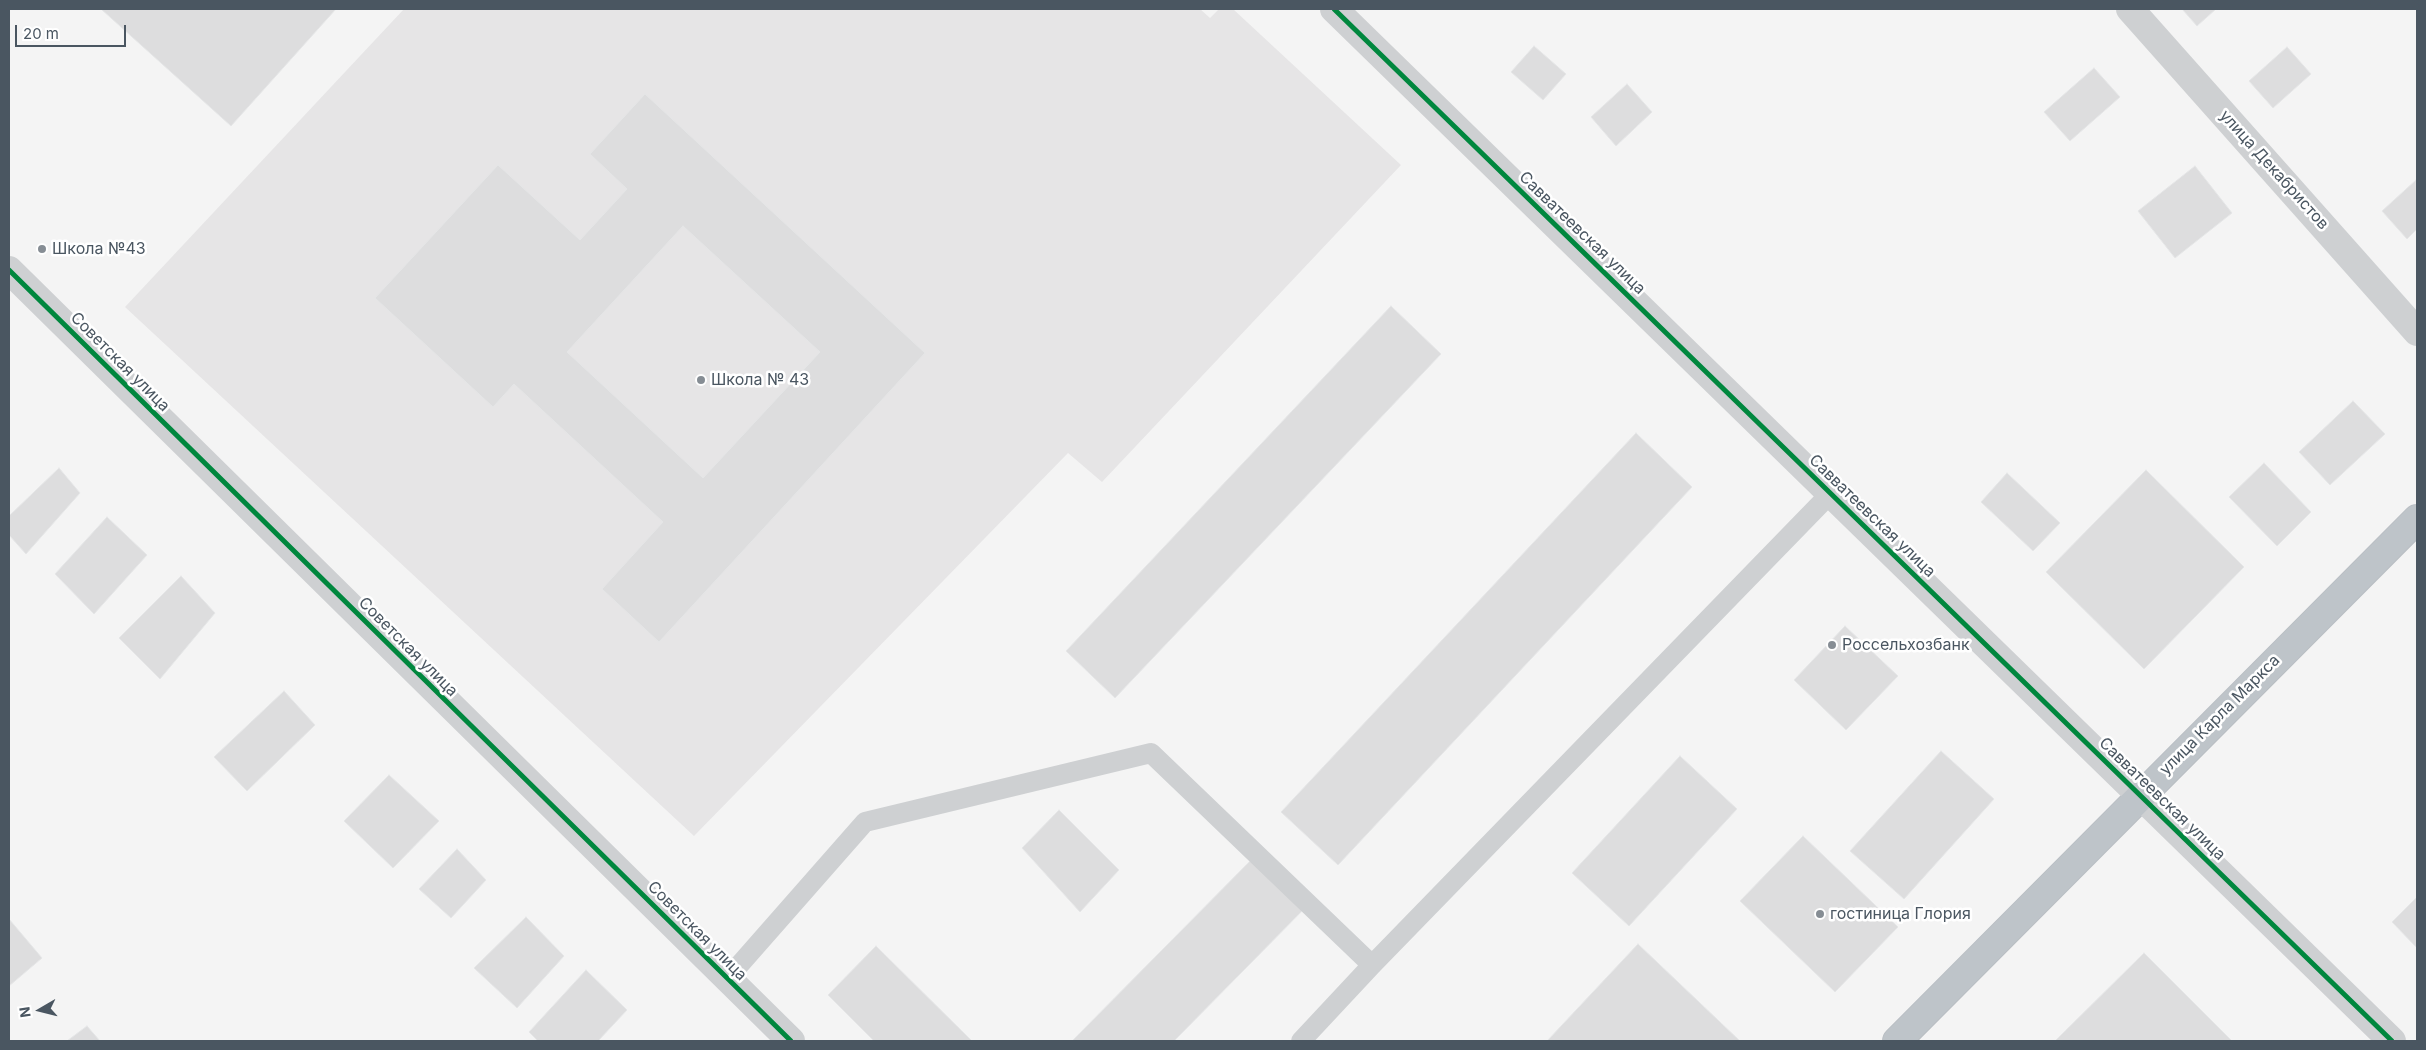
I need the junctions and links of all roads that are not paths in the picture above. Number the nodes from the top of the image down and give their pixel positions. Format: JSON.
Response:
{"nodes":[{"id":1,"x":1334,"y":9,"type":"edge"},
{"id":2,"x":2130,"y":9,"type":"edge"},
{"id":3,"x":9,"y":270,"type":"edge"},
{"id":4,"x":2417,"y":332,"type":"edge"},
{"id":5,"x":1830,"y":494,"type":"junction"},
{"id":6,"x":2417,"y":519,"type":"edge"},
{"id":7,"x":2140,"y":795,"type":"junction"},
{"id":8,"x":1372,"y":965,"type":"junction"},
{"id":9,"x":727,"y":979,"type":"junction"},
{"id":10,"x":791,"y":1041,"type":"edge"},
{"id":11,"x":1301,"y":1041,"type":"edge"},
{"id":12,"x":1897,"y":1041,"type":"edge"},
{"id":13,"x":2392,"y":1041,"type":"edge"}],
"edges":[{"from":1,"to":5,"type":"street","name":"Савватеевская улица"},
{"from":2,"to":4,"type":"street","name":"улица Декабристов"},
{"from":3,"to":9,"type":"street","name":"Советская улица"},
{"from":5,"to":7,"type":"street","name":"Савватеевская улица"},
{"from":5,"to":8,"type":"lane"},
{"from":6,"to":7,"type":"highway","name":"улица Карла Маркса"},
{"from":7,"to":12,"type":"highway","name":"улица Карла Маркса"},
{"from":7,"to":13,"type":"street","name":"Савватеевская улица"},
{"from":8,"to":9,"type":"lane"},
{"from":8,"to":11,"type":"lane"},
{"from":9,"to":10,"type":"street","name":"Советская улица"}]}
